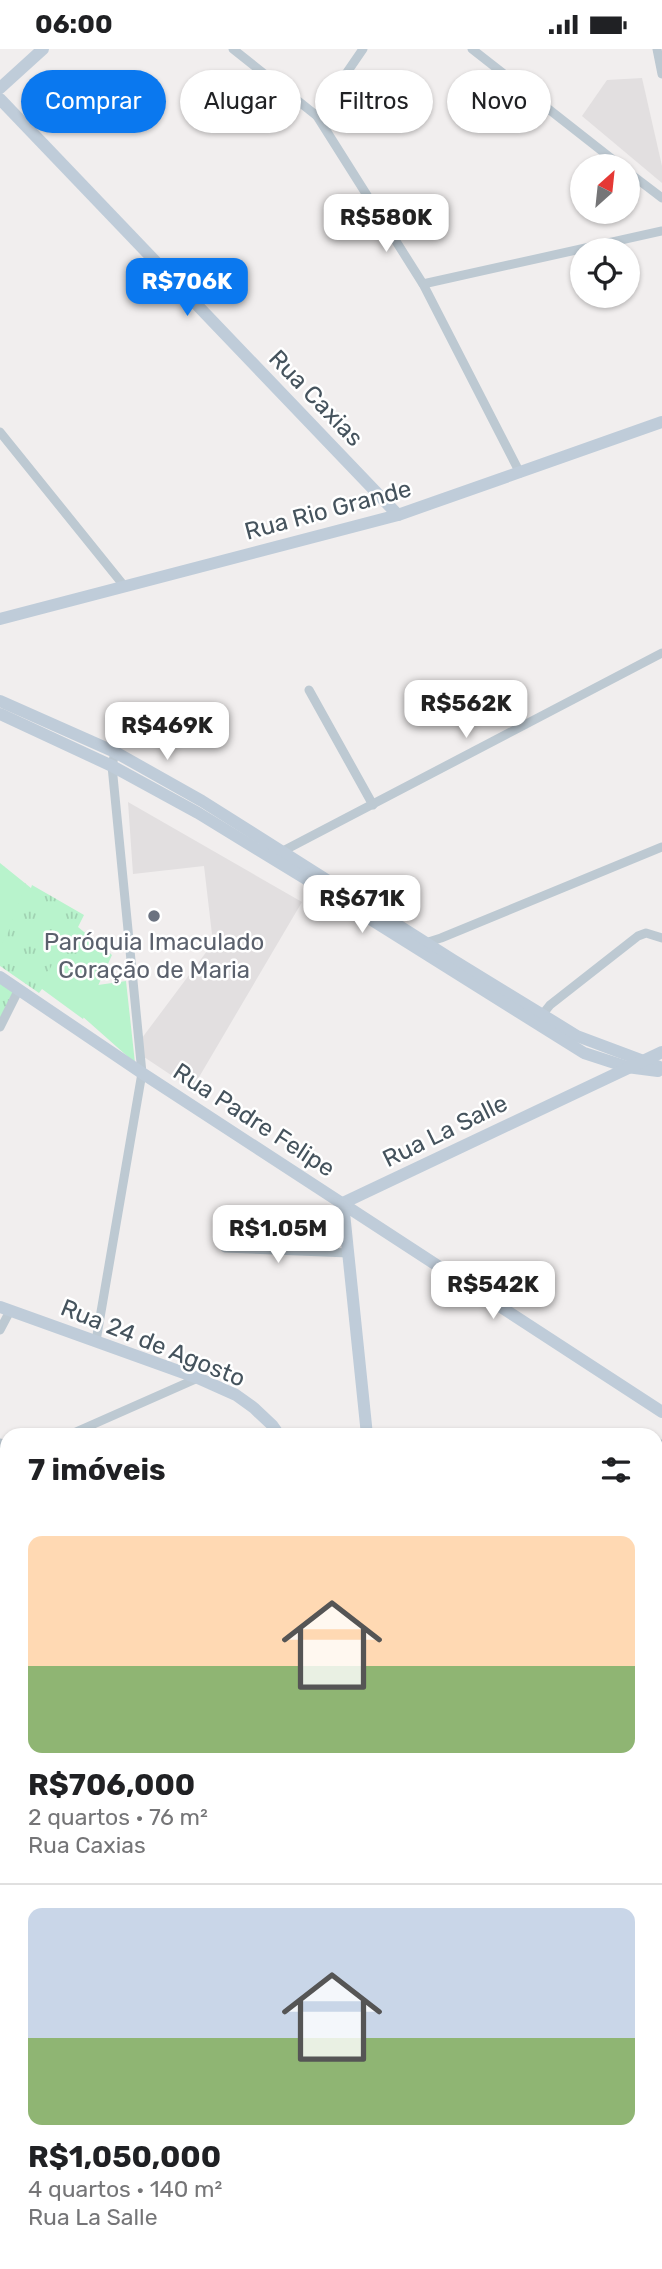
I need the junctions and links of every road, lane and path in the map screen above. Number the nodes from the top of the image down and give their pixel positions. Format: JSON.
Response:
{"nodes":[{"id":1,"x":43,"y":49,"type":"edge"},
{"id":2,"x":233,"y":49,"type":"edge"},
{"id":3,"x":363,"y":49,"type":"edge"},
{"id":4,"x":472,"y":49,"type":"edge"},
{"id":5,"x":657,"y":49,"type":"edge"},
{"id":6,"x":349,"y":70,"type":"edge"},
{"id":7,"x":662,"y":74,"type":"edge"},
{"id":8,"x":0,"y":87,"type":"edge"},
{"id":9,"x":0,"y":99,"type":"edge"},
{"id":10,"x":315,"y":114,"type":"edge"},
{"id":11,"x":328,"y":133,"type":"edge"},
{"id":12,"x":606,"y":154,"type":"edge"},
{"id":13,"x":640,"y":181,"type":"edge"},
{"id":14,"x":662,"y":198,"type":"edge"},
{"id":15,"x":662,"y":231,"type":"edge"},
{"id":16,"x":423,"y":284,"type":"junction"},
{"id":17,"x":662,"y":422,"type":"edge"},
{"id":18,"x":0,"y":432,"type":"edge"},
{"id":19,"x":520,"y":473,"type":"junction"},
{"id":20,"x":398,"y":515,"type":"junction"},
{"id":21,"x":125,"y":587,"type":"junction"},
{"id":22,"x":0,"y":619,"type":"edge"},
{"id":23,"x":662,"y":653,"type":"edge"},
{"id":24,"x":309,"y":690,"type":"dead end"},
{"id":25,"x":0,"y":701,"type":"edge"},
{"id":26,"x":0,"y":714,"type":"edge"},
{"id":27,"x":115,"y":752,"type":"junction"},
{"id":28,"x":112,"y":767,"type":"junction"},
{"id":29,"x":373,"y":805,"type":"junction"},
{"id":30,"x":662,"y":847,"type":"edge"},
{"id":31,"x":283,"y":852,"type":"junction"},
{"id":32,"x":397,"y":931,"type":"junction"},
{"id":33,"x":662,"y":938,"type":"edge"},
{"id":34,"x":428,"y":947,"type":"junction"},
{"id":35,"x":0,"y":977,"type":"edge"},
{"id":36,"x":19,"y":989,"type":"junction"},
{"id":37,"x":542,"y":1015,"type":"junction"},
{"id":38,"x":0,"y":1027,"type":"edge"},
{"id":39,"x":662,"y":1052,"type":"edge"},
{"id":40,"x":644,"y":1061,"type":"junction"},
{"id":41,"x":626,"y":1067,"type":"junction"},
{"id":42,"x":662,"y":1070,"type":"edge"},
{"id":43,"x":142,"y":1073,"type":"junction"},
{"id":44,"x":343,"y":1203,"type":"junction"},
{"id":45,"x":225,"y":1248,"type":"dead end"},
{"id":46,"x":349,"y":1253,"type":"junction"},
{"id":47,"x":5,"y":1309,"type":"edge"},
{"id":48,"x":0,"y":1330,"type":"edge"},
{"id":49,"x":96,"y":1341,"type":"junction"},
{"id":50,"x":198,"y":1378,"type":"junction"},
{"id":51,"x":662,"y":1412,"type":"edge"},
{"id":52,"x":85,"y":1428,"type":"edge"},
{"id":53,"x":274,"y":1428,"type":"edge"},
{"id":54,"x":366,"y":1428,"type":"edge"}],
"edges":[{"from":1,"to":8,"type":"main road"},
{"from":2,"to":10,"type":"street"},
{"from":3,"to":6,"type":"street"},
{"from":4,"to":12,"type":"street"},
{"from":5,"to":7,"type":"street"},
{"from":9,"to":20,"type":"main road","name":"Rua Caxias"},
{"from":11,"to":16,"type":"street"},
{"from":13,"to":14,"type":"street"},
{"from":15,"to":16,"type":"street"},
{"from":16,"to":19,"type":"street"},
{"from":17,"to":19,"type":"main road","name":"Rua Rio Grande"},
{"from":18,"to":21,"type":"street"},
{"from":19,"to":20,"type":"main road","name":"Rua Rio Grande"},
{"from":20,"to":21,"type":"main road","name":"Rua Rio Grande"},
{"from":21,"to":22,"type":"main road","name":"Rua Rio Grande"},
{"from":23,"to":29,"type":"street"},
{"from":24,"to":29,"type":"street"},
{"from":25,"to":27,"type":"main road"},
{"from":26,"to":28,"type":"main road"},
{"from":27,"to":28,"type":"street"},
{"from":27,"to":31,"type":"main road"},
{"from":28,"to":32,"type":"main road"},
{"from":28,"to":43,"type":"street"},
{"from":29,"to":31,"type":"street"},
{"from":30,"to":34,"type":"street"},
{"from":31,"to":32,"type":"main road"},
{"from":32,"to":34,"type":"main road"},
{"from":33,"to":37,"type":"street"},
{"from":34,"to":37,"type":"main road"},
{"from":34,"to":41,"type":"main road"},
{"from":35,"to":36,"type":"main road","name":"Rua Padre Felipe"},
{"from":36,"to":38,"type":"street"},
{"from":36,"to":43,"type":"main road","name":"Rua Padre Felipe"},
{"from":37,"to":40,"type":"main road"},
{"from":39,"to":40,"type":"main road","name":"Rua La Salle"},
{"from":40,"to":41,"type":"main road","name":"Rua La Salle"},
{"from":40,"to":42,"type":"main road"},
{"from":41,"to":42,"type":"main road"},
{"from":41,"to":44,"type":"main road","name":"Rua La Salle"},
{"from":43,"to":44,"type":"main road","name":"Rua Padre Felipe"},
{"from":43,"to":49,"type":"street"},
{"from":44,"to":46,"type":"main road"},
{"from":44,"to":51,"type":"main road","name":"Rua Padre Felipe"},
{"from":45,"to":46,"type":"street"},
{"from":46,"to":54,"type":"main road"},
{"from":47,"to":48,"type":"street"},
{"from":47,"to":49,"type":"main road","name":"Rua 24 de Agosto"},
{"from":49,"to":50,"type":"main road","name":"Rua 24 de Agosto"},
{"from":50,"to":52,"type":"street"},
{"from":50,"to":53,"type":"main road","name":"Rua 24 de Agosto"}]}
